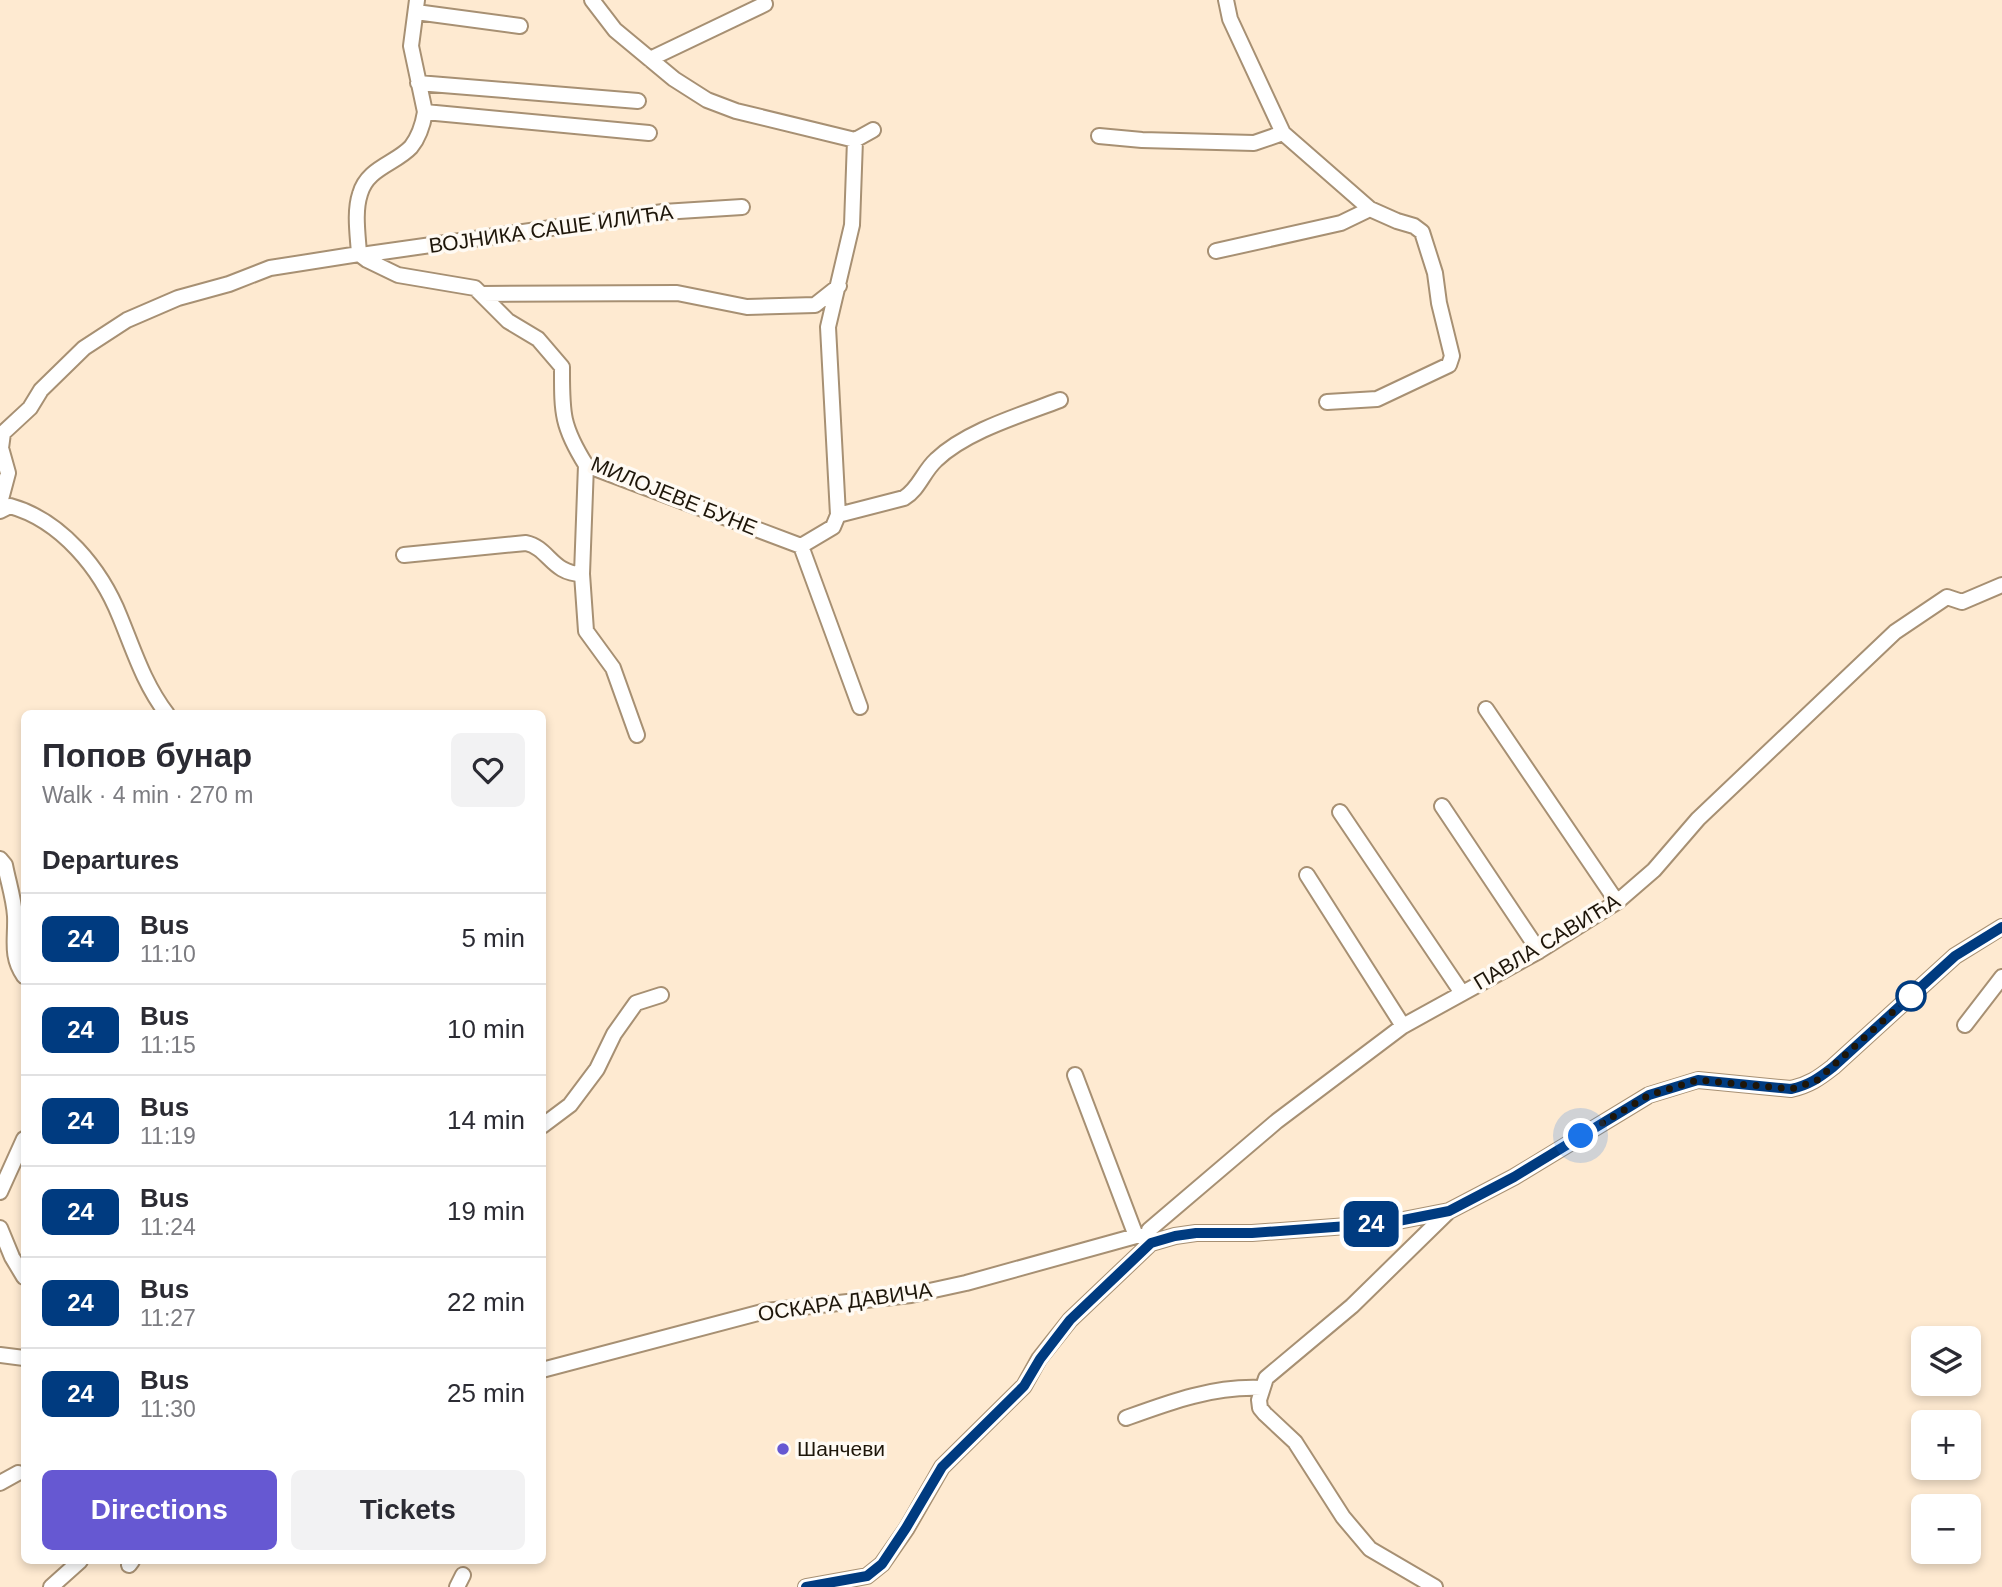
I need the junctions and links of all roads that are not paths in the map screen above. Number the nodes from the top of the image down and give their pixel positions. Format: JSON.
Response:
{"nodes":[{"id":1,"x":592,"y":0,"type":"edge"},
{"id":2,"x":1226,"y":0,"type":"edge"},
{"id":3,"x":765,"y":4,"type":"dead end"},
{"id":4,"x":417,"y":6,"type":"edge"},
{"id":5,"x":520,"y":26,"type":"dead end"},
{"id":6,"x":650,"y":59,"type":"junction"},
{"id":7,"x":418,"y":83,"type":"junction"},
{"id":8,"x":638,"y":101,"type":"dead end"},
{"id":9,"x":425,"y":112,"type":"junction"},
{"id":10,"x":873,"y":130,"type":"dead end"},
{"id":11,"x":649,"y":133,"type":"dead end"},
{"id":12,"x":1283,"y":133,"type":"junction"},
{"id":13,"x":1099,"y":136,"type":"dead end"},
{"id":14,"x":855,"y":140,"type":"junction"},
{"id":15,"x":742,"y":207,"type":"dead end"},
{"id":16,"x":1370,"y":209,"type":"junction"},
{"id":17,"x":1216,"y":251,"type":"dead end"},
{"id":18,"x":362,"y":257,"type":"junction"},
{"id":19,"x":839,"y":286,"type":"junction"},
{"id":20,"x":482,"y":294,"type":"junction"},
{"id":21,"x":1060,"y":400,"type":"dead end"},
{"id":22,"x":1326,"y":402,"type":"dead end"},
{"id":23,"x":586,"y":465,"type":"junction"},
{"id":24,"x":0,"y":503,"type":"edge"},
{"id":25,"x":0,"y":511,"type":"edge"},
{"id":26,"x":838,"y":515,"type":"junction"},
{"id":27,"x":802,"y":546,"type":"junction"},
{"id":28,"x":404,"y":555,"type":"dead end"},
{"id":29,"x":582,"y":574,"type":"junction"},
{"id":30,"x":2002,"y":585,"type":"edge"},
{"id":31,"x":860,"y":707,"type":"dead end"},
{"id":32,"x":1486,"y":709,"type":"dead end"},
{"id":33,"x":164,"y":710,"type":"edge"},
{"id":34,"x":637,"y":735,"type":"dead end"},
{"id":35,"x":1442,"y":806,"type":"dead end"},
{"id":36,"x":1340,"y":812,"type":"dead end"},
{"id":37,"x":0,"y":859,"type":"edge"},
{"id":38,"x":1307,"y":875,"type":"dead end"},
{"id":39,"x":1616,"y":902,"type":"junction"},
{"id":40,"x":2002,"y":927,"type":"edge"},
{"id":41,"x":1539,"y":951,"type":"junction"},
{"id":42,"x":21,"y":972,"type":"edge"},
{"id":43,"x":2002,"y":977,"type":"edge"},
{"id":44,"x":1462,"y":993,"type":"junction"},
{"id":45,"x":662,"y":995,"type":"dead end"},
{"id":46,"x":1965,"y":1025,"type":"dead end"},
{"id":47,"x":1403,"y":1026,"type":"junction"},
{"id":48,"x":1075,"y":1075,"type":"dead end"},
{"id":49,"x":546,"y":1123,"type":"edge"},
{"id":50,"x":21,"y":1146,"type":"edge"},
{"id":51,"x":0,"y":1192,"type":"edge"},
{"id":52,"x":1449,"y":1211,"type":"junction"},
{"id":53,"x":0,"y":1228,"type":"edge"},
{"id":54,"x":1145,"y":1238,"type":"junction"},
{"id":55,"x":21,"y":1267,"type":"edge"},
{"id":56,"x":0,"y":1355,"type":"edge"},
{"id":57,"x":21,"y":1357,"type":"edge"},
{"id":58,"x":546,"y":1369,"type":"edge"},
{"id":59,"x":1261,"y":1388,"type":"junction"},
{"id":60,"x":1126,"y":1418,"type":"dead end"},
{"id":61,"x":18,"y":1473,"type":"dead end"},
{"id":62,"x":0,"y":1483,"type":"edge"},
{"id":63,"x":77,"y":1564,"type":"edge"},
{"id":64,"x":849,"y":1584,"type":"edge"},
{"id":65,"x":51,"y":1587,"type":"edge"},
{"id":66,"x":806,"y":1587,"type":"edge"},
{"id":67,"x":1434,"y":1587,"type":"edge"}],
"edges":[{"from":1,"to":6,"type":"street"},
{"from":2,"to":12,"type":"street"},
{"from":3,"to":6,"type":"street"},
{"from":4,"to":5,"type":"street"},
{"from":4,"to":7,"type":"street"},
{"from":6,"to":14,"type":"street"},
{"from":7,"to":8,"type":"street"},
{"from":7,"to":9,"type":"street"},
{"from":9,"to":11,"type":"street"},
{"from":9,"to":18,"type":"street"},
{"from":10,"to":14,"type":"street"},
{"from":12,"to":13,"type":"street"},
{"from":12,"to":16,"type":"street"},
{"from":14,"to":19,"type":"street"},
{"from":15,"to":18,"type":"street","name":"ВОЈНИКА САШЕ ИЛИЋА"},
{"from":16,"to":17,"type":"street"},
{"from":16,"to":22,"type":"street"},
{"from":18,"to":20,"type":"street","name":"МИЛОЈЕВЕ БУНЕ"},
{"from":18,"to":24,"type":"street","name":"ВОЈНИКА САШЕ ИЛИЋА"},
{"from":19,"to":20,"type":"street","name":"МИЛОЈЕВЕ БУНЕ"},
{"from":19,"to":26,"type":"street"},
{"from":20,"to":23,"type":"street","name":"МИЛОЈЕВЕ БУНЕ"},
{"from":21,"to":26,"type":"street"},
{"from":23,"to":27,"type":"street","name":"МИЛОЈЕВЕ БУНЕ"},
{"from":23,"to":29,"type":"street"},
{"from":25,"to":33,"type":"street"},
{"from":26,"to":27,"type":"street"},
{"from":27,"to":31,"type":"street"},
{"from":28,"to":29,"type":"street"},
{"from":29,"to":34,"type":"street"},
{"from":30,"to":39,"type":"street","name":"ПАВЛА САВИЋА"},
{"from":32,"to":39,"type":"street"},
{"from":35,"to":41,"type":"street"},
{"from":36,"to":44,"type":"street"},
{"from":37,"to":42,"type":"street"},
{"from":38,"to":47,"type":"street"},
{"from":39,"to":41,"type":"street","name":"ПАВЛА САВИЋА"},
{"from":40,"to":52,"type":"street"},
{"from":41,"to":44,"type":"street","name":"ПАВЛА САВИЋА"},
{"from":43,"to":46,"type":"street"},
{"from":44,"to":47,"type":"street","name":"ПАВЛА САВИЋА"},
{"from":45,"to":49,"type":"street"},
{"from":47,"to":54,"type":"street","name":"ПАВЛА САВИЋА"},
{"from":48,"to":54,"type":"street"},
{"from":50,"to":51,"type":"street"},
{"from":52,"to":54,"type":"street","name":"ОСКАРА ДАВИЧА"},
{"from":52,"to":59,"type":"street"},
{"from":53,"to":55,"type":"street"},
{"from":54,"to":58,"type":"street","name":"ОСКАРА ДАВИЧА"},
{"from":54,"to":64,"type":"street","name":"ПАВЛА САВИЋА"},
{"from":56,"to":57,"type":"street"},
{"from":59,"to":60,"type":"street"},
{"from":59,"to":67,"type":"street"},
{"from":61,"to":62,"type":"street"},
{"from":63,"to":65,"type":"street"},
{"from":64,"to":66,"type":"street","name":"ПАВЛА САВИЋА"}]}
